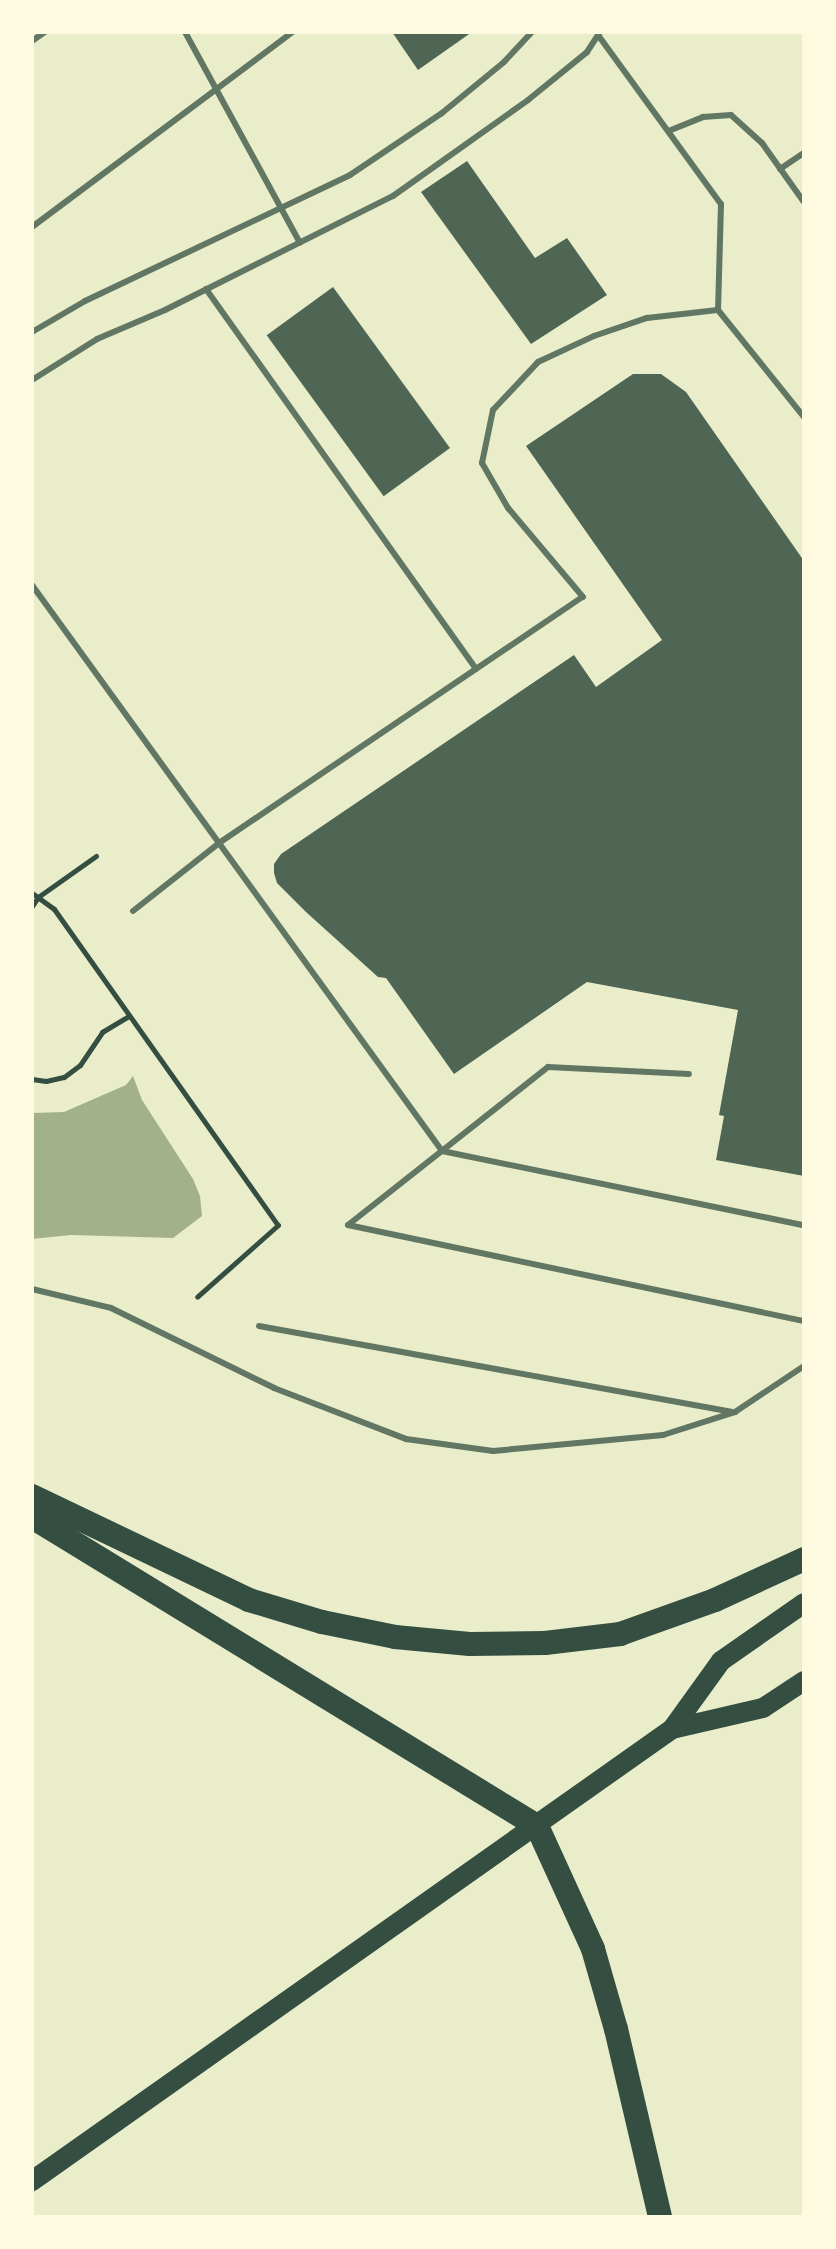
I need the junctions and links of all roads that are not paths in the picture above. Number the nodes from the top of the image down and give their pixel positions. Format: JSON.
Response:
{"nodes":[{"id":1,"x":45,"y":32,"type":"edge"},
{"id":2,"x":185,"y":32,"type":"edge"},
{"id":3,"x":293,"y":32,"type":"edge"},
{"id":4,"x":532,"y":32,"type":"edge"},
{"id":5,"x":598,"y":33,"type":"edge"},
{"id":6,"x":32,"y":41,"type":"edge"},
{"id":7,"x":216,"y":92,"type":"junction"},
{"id":8,"x":671,"y":130,"type":"junction"},
{"id":9,"x":804,"y":153,"type":"edge"},
{"id":10,"x":780,"y":169,"type":"junction"},
{"id":11,"x":804,"y":202,"type":"edge"},
{"id":12,"x":281,"y":208,"type":"junction"},
{"id":13,"x":32,"y":227,"type":"edge"},
{"id":14,"x":300,"y":243,"type":"junction"},
{"id":15,"x":206,"y":289,"type":"junction"},
{"id":16,"x":718,"y":310,"type":"junction"},
{"id":17,"x":32,"y":332,"type":"edge"},
{"id":18,"x":32,"y":380,"type":"edge"},
{"id":19,"x":804,"y":417,"type":"edge"},
{"id":20,"x":32,"y":585,"type":"edge"},
{"id":21,"x":476,"y":669,"type":"junction"},
{"id":22,"x":219,"y":843,"type":"junction"},
{"id":23,"x":133,"y":911,"type":"dead end"},
{"id":24,"x":689,"y":1074,"type":"dead end"},
{"id":25,"x":442,"y":1151,"type":"junction"},
{"id":26,"x":804,"y":1225,"type":"edge"},
{"id":27,"x":32,"y":1289,"type":"edge"},
{"id":28,"x":804,"y":1321,"type":"edge"},
{"id":29,"x":259,"y":1326,"type":"dead end"},
{"id":30,"x":804,"y":1366,"type":"edge"},
{"id":31,"x":735,"y":1412,"type":"junction"},
{"id":32,"x":32,"y":1496,"type":"edge"},
{"id":33,"x":32,"y":1517,"type":"edge"},
{"id":34,"x":804,"y":1559,"type":"edge"},
{"id":35,"x":804,"y":1603,"type":"edge"},
{"id":36,"x":804,"y":1681,"type":"edge"},
{"id":37,"x":672,"y":1729,"type":"junction"},
{"id":38,"x":537,"y":1826,"type":"junction"},
{"id":39,"x":32,"y":2181,"type":"edge"},
{"id":40,"x":660,"y":2217,"type":"edge"}],
"edges":[{"from":1,"to":6,"type":"lane"},
{"from":2,"to":7,"type":"lane"},
{"from":3,"to":7,"type":"lane"},
{"from":4,"to":12,"type":"lane"},
{"from":5,"to":8,"type":"lane"},
{"from":5,"to":14,"type":"lane"},
{"from":7,"to":12,"type":"lane"},
{"from":7,"to":13,"type":"lane"},
{"from":8,"to":10,"type":"lane"},
{"from":8,"to":16,"type":"lane"},
{"from":9,"to":10,"type":"lane"},
{"from":10,"to":11,"type":"lane"},
{"from":12,"to":14,"type":"lane"},
{"from":12,"to":17,"type":"lane"},
{"from":14,"to":15,"type":"lane"},
{"from":15,"to":18,"type":"lane"},
{"from":15,"to":21,"type":"lane"},
{"from":16,"to":19,"type":"lane"},
{"from":16,"to":21,"type":"lane"},
{"from":20,"to":22,"type":"lane"},
{"from":21,"to":22,"type":"lane"},
{"from":22,"to":23,"type":"lane"},
{"from":22,"to":25,"type":"lane"},
{"from":24,"to":25,"type":"lane"},
{"from":25,"to":26,"type":"lane"},
{"from":25,"to":28,"type":"lane"},
{"from":27,"to":31,"type":"lane"},
{"from":29,"to":31,"type":"lane"},
{"from":30,"to":31,"type":"lane"},
{"from":32,"to":34,"type":"highway"},
{"from":33,"to":38,"type":"highway"},
{"from":35,"to":37,"type":"main road"},
{"from":36,"to":37,"type":"main road"},
{"from":37,"to":38,"type":"main road"},
{"from":38,"to":39,"type":"main road"},
{"from":38,"to":40,"type":"highway"}]}
